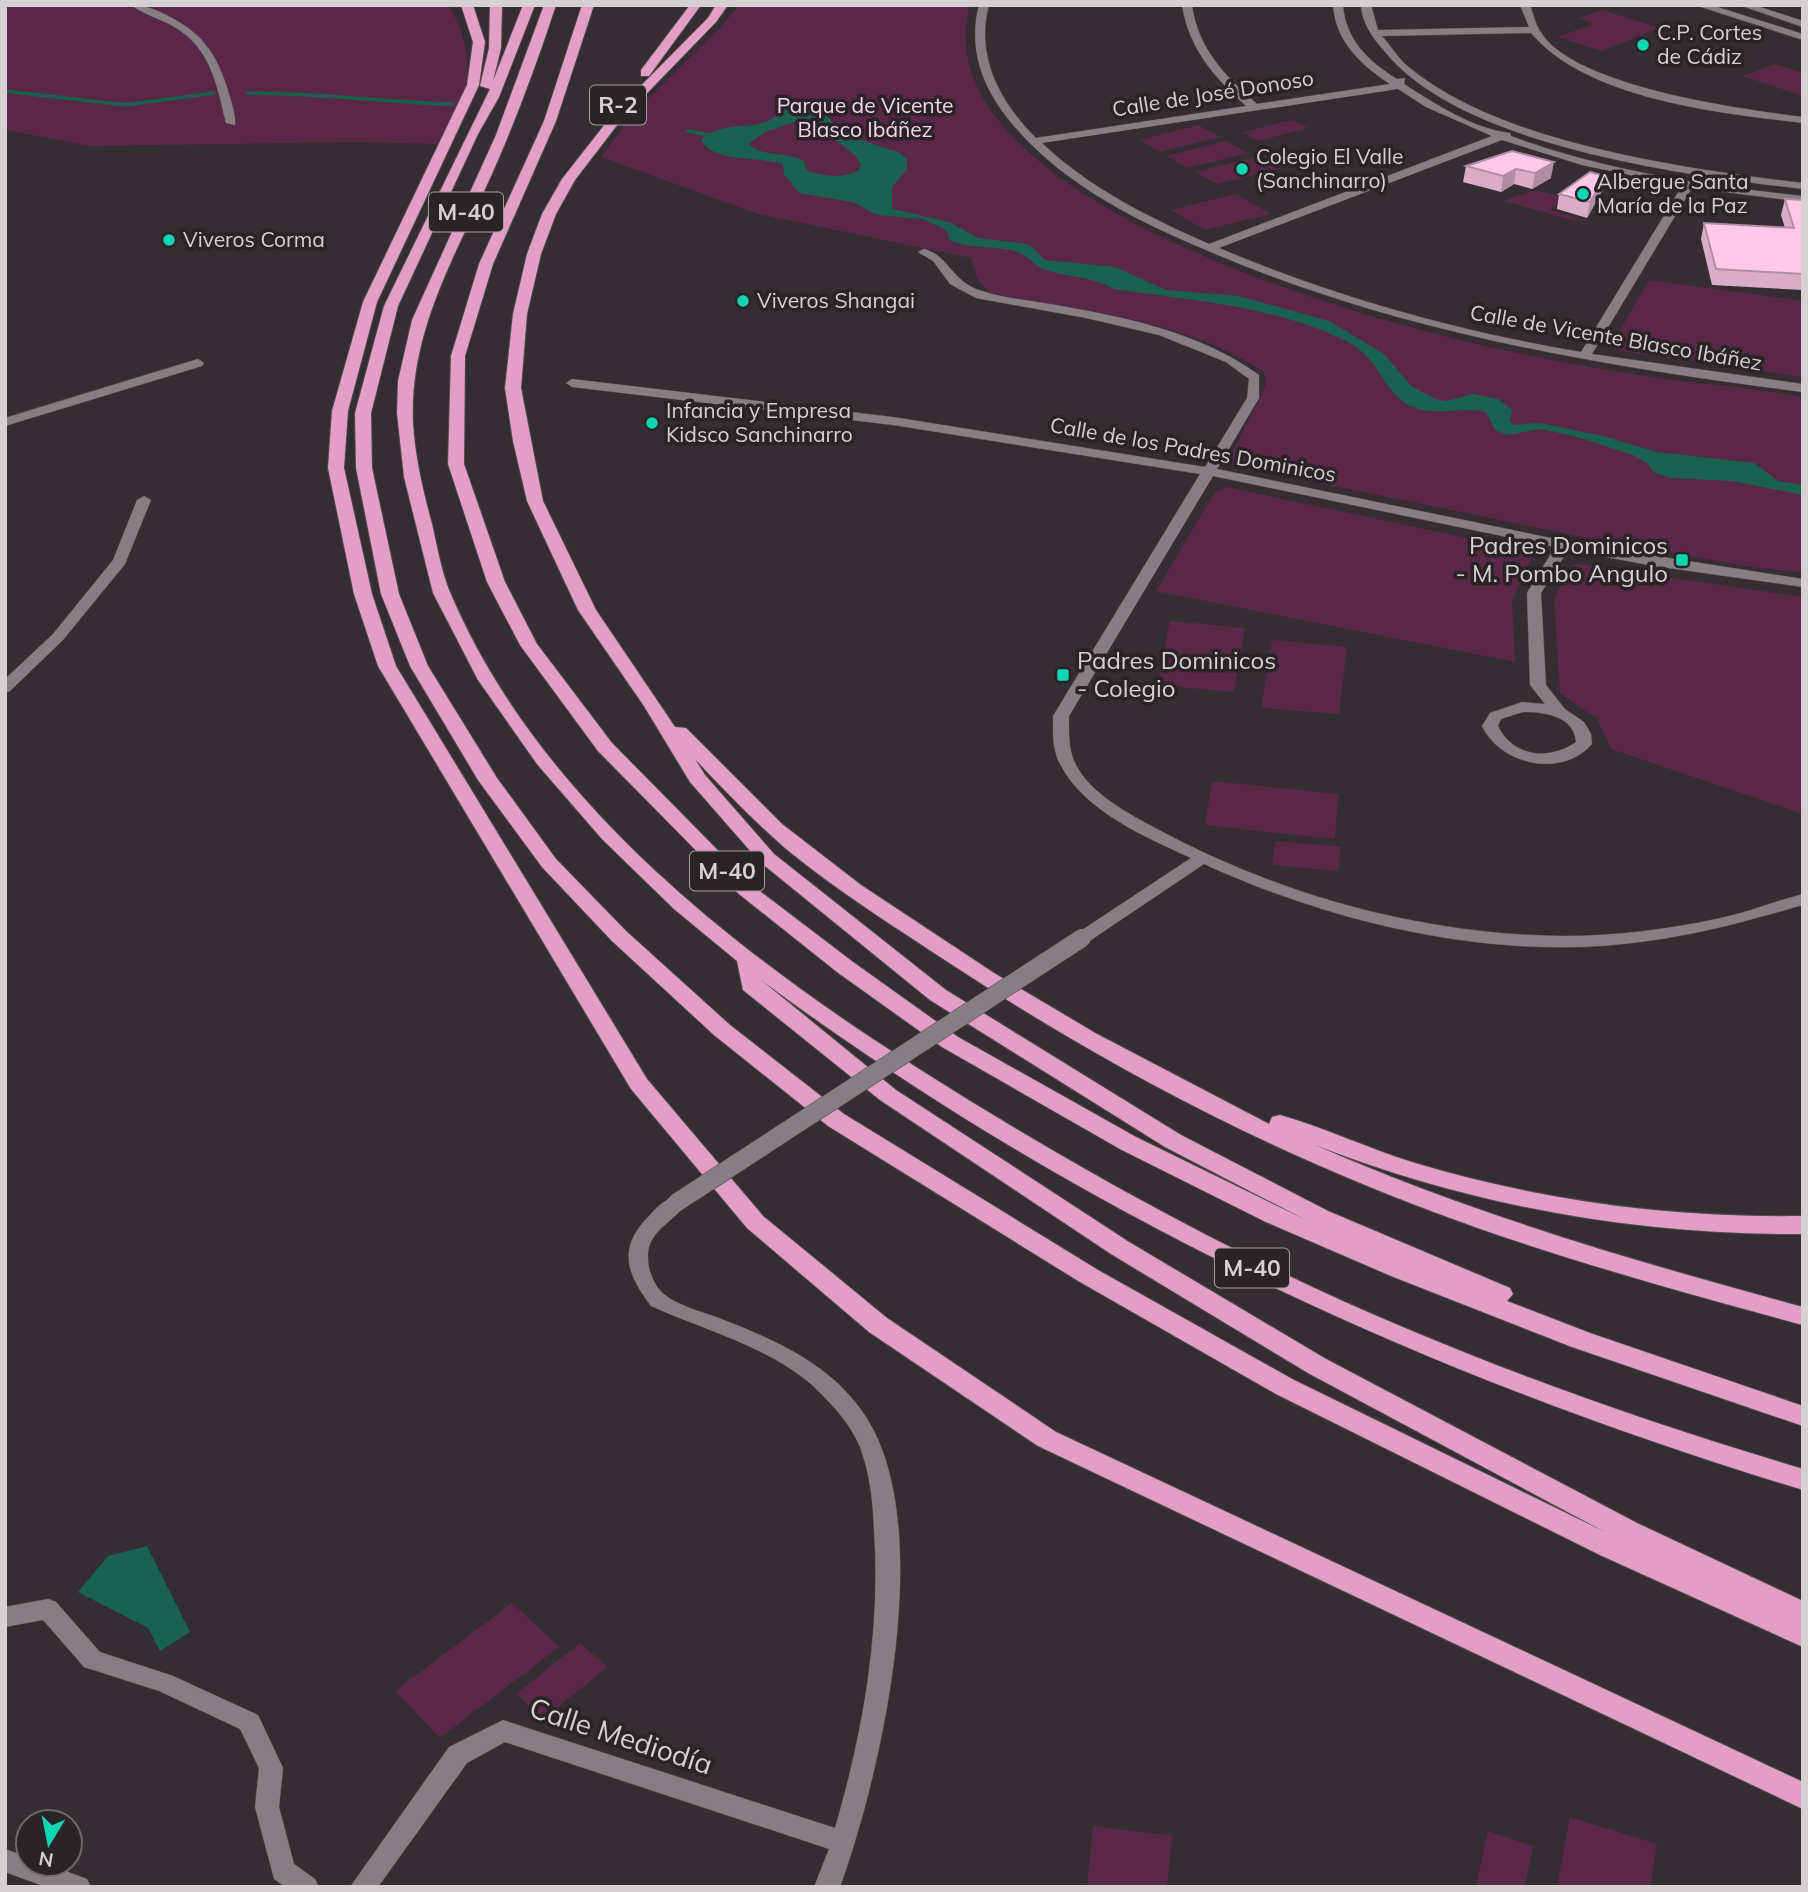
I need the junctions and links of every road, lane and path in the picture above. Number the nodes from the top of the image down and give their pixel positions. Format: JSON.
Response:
{"nodes":[{"id":1,"x":136,"y":5,"type":"edge"},
{"id":2,"x":467,"y":5,"type":"edge"},
{"id":3,"x":496,"y":5,"type":"edge"},
{"id":4,"x":529,"y":5,"type":"edge"},
{"id":5,"x":588,"y":5,"type":"edge"},
{"id":6,"x":600,"y":5,"type":"edge"},
{"id":7,"x":696,"y":5,"type":"edge"},
{"id":8,"x":722,"y":5,"type":"edge"},
{"id":9,"x":984,"y":5,"type":"edge"},
{"id":10,"x":1187,"y":5,"type":"edge"},
{"id":11,"x":1338,"y":5,"type":"edge"},
{"id":12,"x":1366,"y":5,"type":"edge"},
{"id":13,"x":1525,"y":5,"type":"edge"},
{"id":14,"x":1700,"y":5,"type":"edge"},
{"id":15,"x":1744,"y":5,"type":"edge"},
{"id":16,"x":548,"y":10,"type":"edge"},
{"id":17,"x":1803,"y":13,"type":"edge"},
{"id":18,"x":1775,"y":15,"type":"junction"},
{"id":19,"x":1803,"y":24,"type":"edge"},
{"id":20,"x":584,"y":25,"type":"junction"},
{"id":21,"x":1532,"y":30,"type":"junction"},
{"id":22,"x":1376,"y":33,"type":"junction"},
{"id":23,"x":1803,"y":37,"type":"edge"},
{"id":24,"x":1383,"y":49,"type":"junction"},
{"id":25,"x":1397,"y":86,"type":"junction"},
{"id":26,"x":1255,"y":108,"type":"junction"},
{"id":27,"x":1803,"y":120,"type":"edge"},
{"id":28,"x":231,"y":123,"type":"dead end"},
{"id":29,"x":471,"y":134,"type":"junction"},
{"id":30,"x":1501,"y":136,"type":"junction"},
{"id":31,"x":1034,"y":141,"type":"junction"},
{"id":32,"x":1563,"y":142,"type":"junction"},
{"id":33,"x":569,"y":179,"type":"junction"},
{"id":34,"x":1689,"y":184,"type":"junction"},
{"id":35,"x":1803,"y":186,"type":"edge"},
{"id":36,"x":1803,"y":199,"type":"edge"},
{"id":37,"x":1208,"y":248,"type":"junction"},
{"id":38,"x":924,"y":252,"type":"dead end"},
{"id":39,"x":1584,"y":357,"type":"junction"},
{"id":40,"x":198,"y":363,"type":"dead end"},
{"id":41,"x":572,"y":383,"type":"dead end"},
{"id":42,"x":1803,"y":388,"type":"edge"},
{"id":43,"x":5,"y":422,"type":"edge"},
{"id":44,"x":1209,"y":471,"type":"junction"},
{"id":45,"x":144,"y":500,"type":"dead end"},
{"id":46,"x":1564,"y":544,"type":"junction"},
{"id":47,"x":1803,"y":583,"type":"edge"},
{"id":48,"x":1538,"y":685,"type":"junction"},
{"id":49,"x":5,"y":688,"type":"edge"},
{"id":50,"x":653,"y":706,"type":"junction"},
{"id":51,"x":1522,"y":707,"type":"junction"},
{"id":52,"x":1559,"y":712,"type":"junction"},
{"id":53,"x":1202,"y":859,"type":"junction"},
{"id":54,"x":1803,"y":899,"type":"edge"},
{"id":55,"x":747,"y":962,"type":"junction"},
{"id":56,"x":1126,"y":1061,"type":"junction"},
{"id":57,"x":1803,"y":1225,"type":"edge"},
{"id":58,"x":1803,"y":1316,"type":"edge"},
{"id":59,"x":1581,"y":1340,"type":"junction"},
{"id":60,"x":1803,"y":1416,"type":"edge"},
{"id":61,"x":1803,"y":1480,"type":"edge"},
{"id":62,"x":1803,"y":1614,"type":"edge"},
{"id":63,"x":5,"y":1617,"type":"edge"},
{"id":64,"x":1803,"y":1634,"type":"edge"},
{"id":65,"x":1803,"y":1796,"type":"edge"},
{"id":66,"x":843,"y":1842,"type":"junction"},
{"id":67,"x":5,"y":1860,"type":"edge"},
{"id":68,"x":78,"y":1887,"type":"edge"},
{"id":69,"x":306,"y":1887,"type":"edge"},
{"id":70,"x":363,"y":1887,"type":"edge"},
{"id":71,"x":827,"y":1887,"type":"edge"}],
"edges":[{"from":1,"to":28,"type":"street"},
{"from":2,"to":65,"type":"highway"},
{"from":3,"to":29,"type":"highway"},
{"from":4,"to":29,"type":"highway"},
{"from":5,"to":20,"type":"highway","number":"M-40"},
{"from":6,"to":20,"type":"highway"},
{"from":7,"to":33,"type":"highway","number":"R-2"},
{"from":8,"to":33,"type":"highway"},
{"from":9,"to":31,"type":"street","name":"Calle de Vicente Blasco Ibáñez"},
{"from":10,"to":26,"type":"street"},
{"from":11,"to":25,"type":"street"},
{"from":12,"to":22,"type":"street"},
{"from":13,"to":21,"type":"street"},
{"from":14,"to":23,"type":"street"},
{"from":15,"to":18,"type":"street"},
{"from":16,"to":55,"type":"highway","number":"M-40"},
{"from":17,"to":18,"type":"street"},
{"from":18,"to":19,"type":"street"},
{"from":20,"to":59,"type":"highway","number":"M-40"},
{"from":21,"to":22,"type":"street"},
{"from":21,"to":27,"type":"street"},
{"from":22,"to":24,"type":"street"},
{"from":24,"to":25,"type":"street"},
{"from":24,"to":32,"type":"street"},
{"from":25,"to":26,"type":"street","name":"Calle de José Donoso"},
{"from":25,"to":30,"type":"street"},
{"from":26,"to":31,"type":"street","name":"Calle de José Donoso"},
{"from":29,"to":64,"type":"highway"},
{"from":30,"to":32,"type":"street"},
{"from":30,"to":34,"type":"street"},
{"from":30,"to":37,"type":"street"},
{"from":31,"to":37,"type":"street","name":"Calle de Vicente Blasco Ibáñez"},
{"from":32,"to":35,"type":"street"},
{"from":33,"to":50,"type":"highway"},
{"from":34,"to":36,"type":"street"},
{"from":34,"to":39,"type":"street"},
{"from":37,"to":39,"type":"street","name":"Calle de Vicente Blasco Ibáñez"},
{"from":38,"to":44,"type":"street"},
{"from":39,"to":42,"type":"street","name":"Calle de Vicente Blasco Ibáñez"},
{"from":40,"to":43,"type":"street"},
{"from":41,"to":44,"type":"street","name":"Calle de los Padres Dominicos"},
{"from":44,"to":46,"type":"street","name":"Calle de los Padres Dominicos"},
{"from":44,"to":53,"type":"street"},
{"from":45,"to":49,"type":"street"},
{"from":46,"to":47,"type":"street","name":"Calle de los Padres Dominicos"},
{"from":46,"to":48,"type":"street"},
{"from":48,"to":51,"type":"street"},
{"from":48,"to":52,"type":"street"},
{"from":50,"to":56,"type":"highway"},
{"from":50,"to":59,"type":"highway"},
{"from":51,"to":52,"type":"street"},
{"from":51,"to":52,"type":"street"},
{"from":53,"to":54,"type":"street"},
{"from":53,"to":66,"type":"street","bridge":true},
{"from":55,"to":61,"type":"highway","number":"M-40"},
{"from":55,"to":62,"type":"highway"},
{"from":56,"to":57,"type":"highway"},
{"from":56,"to":58,"type":"highway"},
{"from":59,"to":60,"type":"highway","number":"M-40"},
{"from":63,"to":69,"type":"street"},
{"from":66,"to":70,"type":"street","name":"Calle Mediodía"},
{"from":66,"to":71,"type":"street"},
{"from":67,"to":68,"type":"street"}]}
